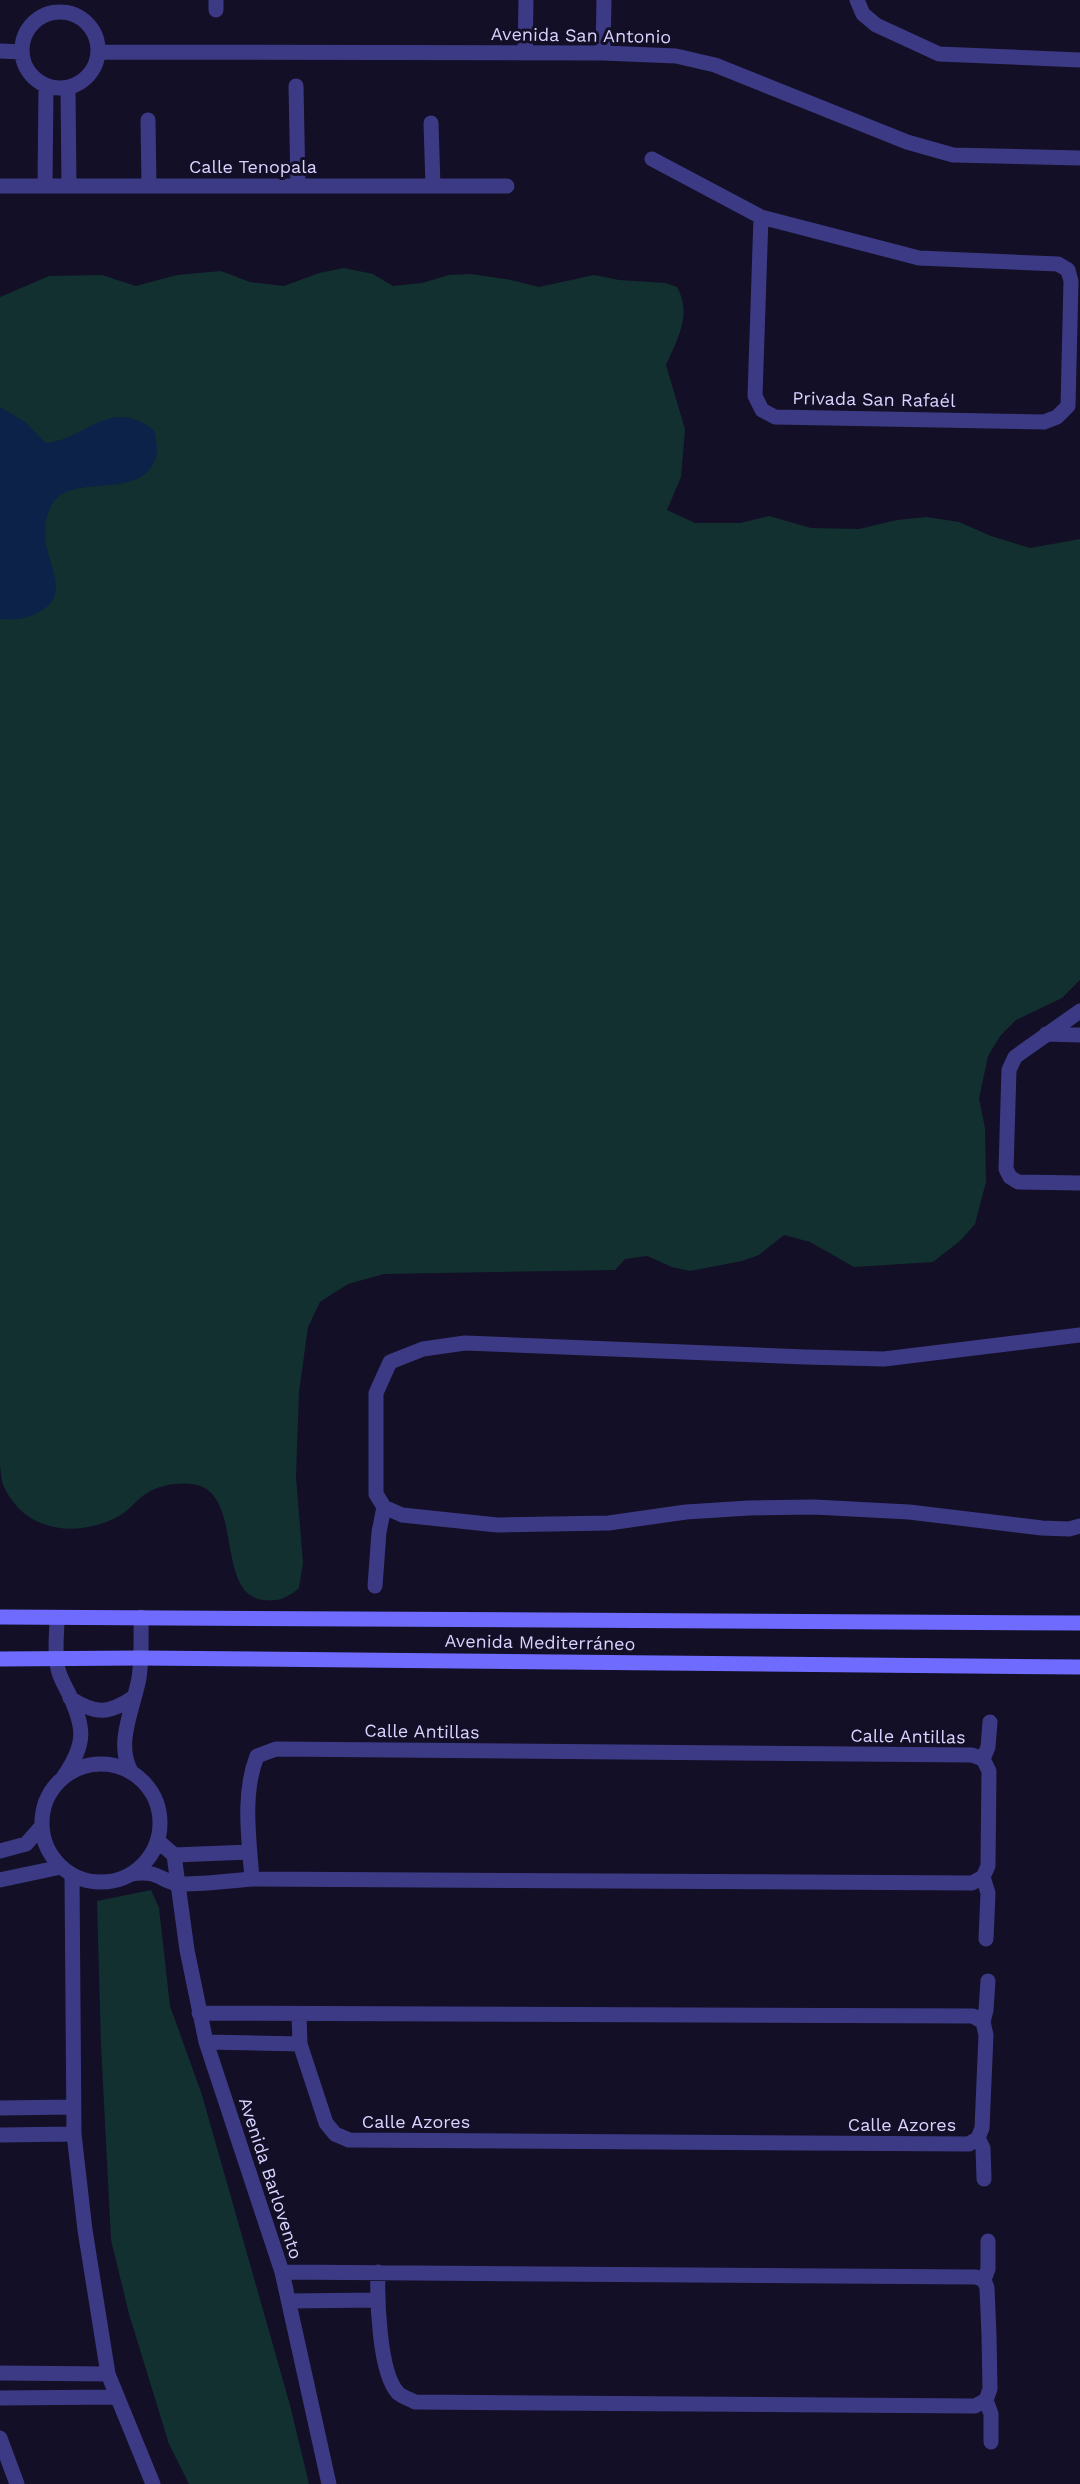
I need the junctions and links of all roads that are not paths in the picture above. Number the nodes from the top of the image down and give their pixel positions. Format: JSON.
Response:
{"nodes":[{"id":1,"x":526,"y":0,"type":"edge"},
{"id":2,"x":604,"y":0,"type":"edge"},
{"id":3,"x":857,"y":0,"type":"edge"},
{"id":4,"x":70,"y":6,"type":"edge"},
{"id":5,"x":49,"y":7,"type":"edge"},
{"id":6,"x":0,"y":51,"type":"edge"},
{"id":7,"x":22,"y":52,"type":"junction"},
{"id":8,"x":99,"y":52,"type":"junction"},
{"id":9,"x":525,"y":53,"type":"junction"},
{"id":10,"x":603,"y":53,"type":"junction"},
{"id":11,"x":1080,"y":60,"type":"edge"},
{"id":12,"x":46,"y":86,"type":"junction"},
{"id":13,"x":296,"y":86,"type":"dead end"},
{"id":14,"x":68,"y":88,"type":"junction"},
{"id":15,"x":148,"y":120,"type":"dead end"},
{"id":16,"x":431,"y":123,"type":"dead end"},
{"id":17,"x":1080,"y":158,"type":"edge"},
{"id":18,"x":652,"y":159,"type":"dead end"},
{"id":19,"x":0,"y":186,"type":"edge"},
{"id":20,"x":45,"y":186,"type":"junction"},
{"id":21,"x":69,"y":186,"type":"junction"},
{"id":22,"x":149,"y":186,"type":"junction"},
{"id":23,"x":298,"y":186,"type":"junction"},
{"id":24,"x":433,"y":186,"type":"junction"},
{"id":25,"x":507,"y":186,"type":"dead end"},
{"id":26,"x":761,"y":217,"type":"junction"},
{"id":27,"x":1075,"y":371,"type":"edge"},
{"id":28,"x":1080,"y":1011,"type":"edge"},
{"id":29,"x":1046,"y":1034,"type":"junction"},
{"id":30,"x":1080,"y":1035,"type":"edge"},
{"id":31,"x":1080,"y":1183,"type":"edge"},
{"id":32,"x":1080,"y":1335,"type":"edge"},
{"id":33,"x":384,"y":1507,"type":"junction"},
{"id":34,"x":1080,"y":1526,"type":"edge"},
{"id":35,"x":375,"y":1586,"type":"dead end"},
{"id":36,"x":0,"y":1617,"type":"edge"},
{"id":37,"x":141,"y":1617,"type":"junction"},
{"id":38,"x":57,"y":1618,"type":"junction"},
{"id":39,"x":1080,"y":1623,"type":"edge"},
{"id":40,"x":140,"y":1658,"type":"junction"},
{"id":41,"x":0,"y":1659,"type":"edge"},
{"id":42,"x":56,"y":1659,"type":"junction"},
{"id":43,"x":1080,"y":1667,"type":"edge"},
{"id":44,"x":134,"y":1697,"type":"junction"},
{"id":45,"x":70,"y":1698,"type":"junction"},
{"id":46,"x":990,"y":1722,"type":"dead end"},
{"id":47,"x":983,"y":1759,"type":"junction"},
{"id":48,"x":132,"y":1773,"type":"junction"},
{"id":49,"x":64,"y":1776,"type":"junction"},
{"id":50,"x":41,"y":1827,"type":"junction"},
{"id":51,"x":158,"y":1841,"type":"junction"},
{"id":52,"x":0,"y":1851,"type":"edge"},
{"id":53,"x":250,"y":1852,"type":"junction"},
{"id":54,"x":174,"y":1855,"type":"junction"},
{"id":55,"x":66,"y":1871,"type":"junction"},
{"id":56,"x":131,"y":1874,"type":"junction"},
{"id":57,"x":983,"y":1876,"type":"junction"},
{"id":58,"x":252,"y":1879,"type":"junction"},
{"id":59,"x":0,"y":1880,"type":"edge"},
{"id":60,"x":178,"y":1884,"type":"junction"},
{"id":61,"x":986,"y":1939,"type":"dead end"},
{"id":62,"x":988,"y":1982,"type":"dead end"},
{"id":63,"x":199,"y":2013,"type":"junction"},
{"id":64,"x":299,"y":2014,"type":"junction"},
{"id":65,"x":983,"y":2022,"type":"junction"},
{"id":66,"x":206,"y":2042,"type":"junction"},
{"id":67,"x":300,"y":2044,"type":"junction"},
{"id":68,"x":73,"y":2107,"type":"junction"},
{"id":69,"x":0,"y":2108,"type":"edge"},
{"id":70,"x":74,"y":2134,"type":"junction"},
{"id":71,"x":0,"y":2135,"type":"edge"},
{"id":72,"x":978,"y":2138,"type":"junction"},
{"id":73,"x":984,"y":2178,"type":"dead end"},
{"id":74,"x":988,"y":2241,"type":"dead end"},
{"id":75,"x":282,"y":2272,"type":"junction"},
{"id":76,"x":378,"y":2272,"type":"junction"},
{"id":77,"x":984,"y":2280,"type":"junction"},
{"id":78,"x":377,"y":2300,"type":"junction"},
{"id":79,"x":289,"y":2301,"type":"junction"},
{"id":80,"x":0,"y":2373,"type":"edge"},
{"id":81,"x":108,"y":2374,"type":"junction"},
{"id":82,"x":117,"y":2397,"type":"junction"},
{"id":83,"x":0,"y":2398,"type":"edge"},
{"id":84,"x":986,"y":2400,"type":"junction"},
{"id":85,"x":0,"y":2438,"type":"edge"},
{"id":86,"x":991,"y":2442,"type":"dead end"},
{"id":87,"x":17,"y":2484,"type":"edge"},
{"id":88,"x":153,"y":2484,"type":"edge"},
{"id":89,"x":329,"y":2484,"type":"edge"}],
"edges":[{"from":1,"to":9,"type":"street"},
{"from":2,"to":10,"type":"street"},
{"from":3,"to":11,"type":"street"},
{"from":4,"to":5,"type":"street"},
{"from":4,"to":8,"type":"street"},
{"from":5,"to":7,"type":"street"},
{"from":6,"to":7,"type":"street"},
{"from":7,"to":12,"type":"street"},
{"from":8,"to":9,"type":"street","name":"Avenida San Antonio"},
{"from":8,"to":14,"type":"street"},
{"from":9,"to":10,"type":"street","name":"Avenida San Antonio"},
{"from":10,"to":17,"type":"street","name":"Avenida San Antonio"},
{"from":12,"to":14,"type":"street"},
{"from":12,"to":20,"type":"street"},
{"from":13,"to":23,"type":"street"},
{"from":14,"to":21,"type":"street"},
{"from":15,"to":22,"type":"street"},
{"from":16,"to":24,"type":"street"},
{"from":18,"to":26,"type":"street","name":"Privada San Rafaél"},
{"from":19,"to":20,"type":"street","name":"Calle Tenopala"},
{"from":20,"to":21,"type":"street","name":"Calle Tenopala"},
{"from":21,"to":22,"type":"street","name":"Calle Tenopala"},
{"from":22,"to":23,"type":"street","name":"Calle Tenopala"},
{"from":23,"to":24,"type":"street","name":"Calle Tenopala"},
{"from":24,"to":25,"type":"street","name":"Calle Tenopala"},
{"from":26,"to":27,"type":"street","name":"Privada San Rafaél"},
{"from":26,"to":27,"type":"street","name":"Privada San Rafaél"},
{"from":28,"to":29,"type":"street"},
{"from":29,"to":30,"type":"street"},
{"from":29,"to":31,"type":"street"},
{"from":32,"to":33,"type":"street"},
{"from":33,"to":34,"type":"street"},
{"from":33,"to":35,"type":"street"},
{"from":36,"to":38,"type":"street","name":"Avenida Mediterráneo"},
{"from":37,"to":38,"type":"street","name":"Avenida Mediterráneo"},
{"from":37,"to":39,"type":"street","name":"Avenida Mediterráneo"},
{"from":37,"to":40,"type":"street"},
{"from":38,"to":42,"type":"street"},
{"from":40,"to":42,"type":"street","name":"Avenida Mediterráneo"},
{"from":40,"to":43,"type":"street","name":"Avenida Mediterráneo"},
{"from":40,"to":44,"type":"street"},
{"from":41,"to":42,"type":"street","name":"Avenida Mediterráneo"},
{"from":42,"to":45,"type":"street"},
{"from":44,"to":45,"type":"street"},
{"from":44,"to":48,"type":"street"},
{"from":45,"to":49,"type":"street"},
{"from":46,"to":47,"type":"street"},
{"from":47,"to":53,"type":"street","name":"Calle Antillas"},
{"from":47,"to":57,"type":"street","name":"Calle Antillas"},
{"from":48,"to":49,"type":"street"},
{"from":48,"to":51,"type":"street"},
{"from":49,"to":50,"type":"street"},
{"from":50,"to":52,"type":"street"},
{"from":50,"to":55,"type":"street"},
{"from":51,"to":54,"type":"street"},
{"from":51,"to":56,"type":"street"},
{"from":53,"to":54,"type":"street"},
{"from":53,"to":58,"type":"street","name":"Calle Antillas"},
{"from":54,"to":60,"type":"street","name":"Avenida Barlovento"},
{"from":55,"to":56,"type":"street"},
{"from":55,"to":59,"type":"street"},
{"from":55,"to":68,"type":"street"},
{"from":56,"to":60,"type":"street"},
{"from":57,"to":58,"type":"street"},
{"from":57,"to":61,"type":"street","name":"Calle Antillas"},
{"from":58,"to":60,"type":"street"},
{"from":60,"to":63,"type":"street","name":"Avenida Barlovento"},
{"from":62,"to":65,"type":"street","name":"Calle Azores"},
{"from":63,"to":64,"type":"street"},
{"from":63,"to":66,"type":"street","name":"Avenida Barlovento"},
{"from":64,"to":65,"type":"street"},
{"from":64,"to":67,"type":"street","name":"Calle Azores"},
{"from":65,"to":72,"type":"street","name":"Calle Azores"},
{"from":66,"to":67,"type":"street"},
{"from":66,"to":75,"type":"street","name":"Avenida Barlovento"},
{"from":67,"to":72,"type":"street","name":"Calle Azores"},
{"from":68,"to":69,"type":"street"},
{"from":68,"to":70,"type":"street"},
{"from":70,"to":71,"type":"street"},
{"from":70,"to":81,"type":"street"},
{"from":72,"to":73,"type":"street"},
{"from":74,"to":77,"type":"street"},
{"from":75,"to":76,"type":"street"},
{"from":75,"to":79,"type":"street","name":"Avenida Barlovento"},
{"from":76,"to":77,"type":"street"},
{"from":76,"to":78,"type":"street"},
{"from":77,"to":84,"type":"street"},
{"from":78,"to":79,"type":"street"},
{"from":78,"to":84,"type":"street"},
{"from":79,"to":89,"type":"street","name":"Avenida Barlovento"},
{"from":80,"to":81,"type":"street"},
{"from":81,"to":82,"type":"street"},
{"from":82,"to":83,"type":"street"},
{"from":82,"to":88,"type":"street"},
{"from":84,"to":86,"type":"street"},
{"from":85,"to":87,"type":"street"}]}
